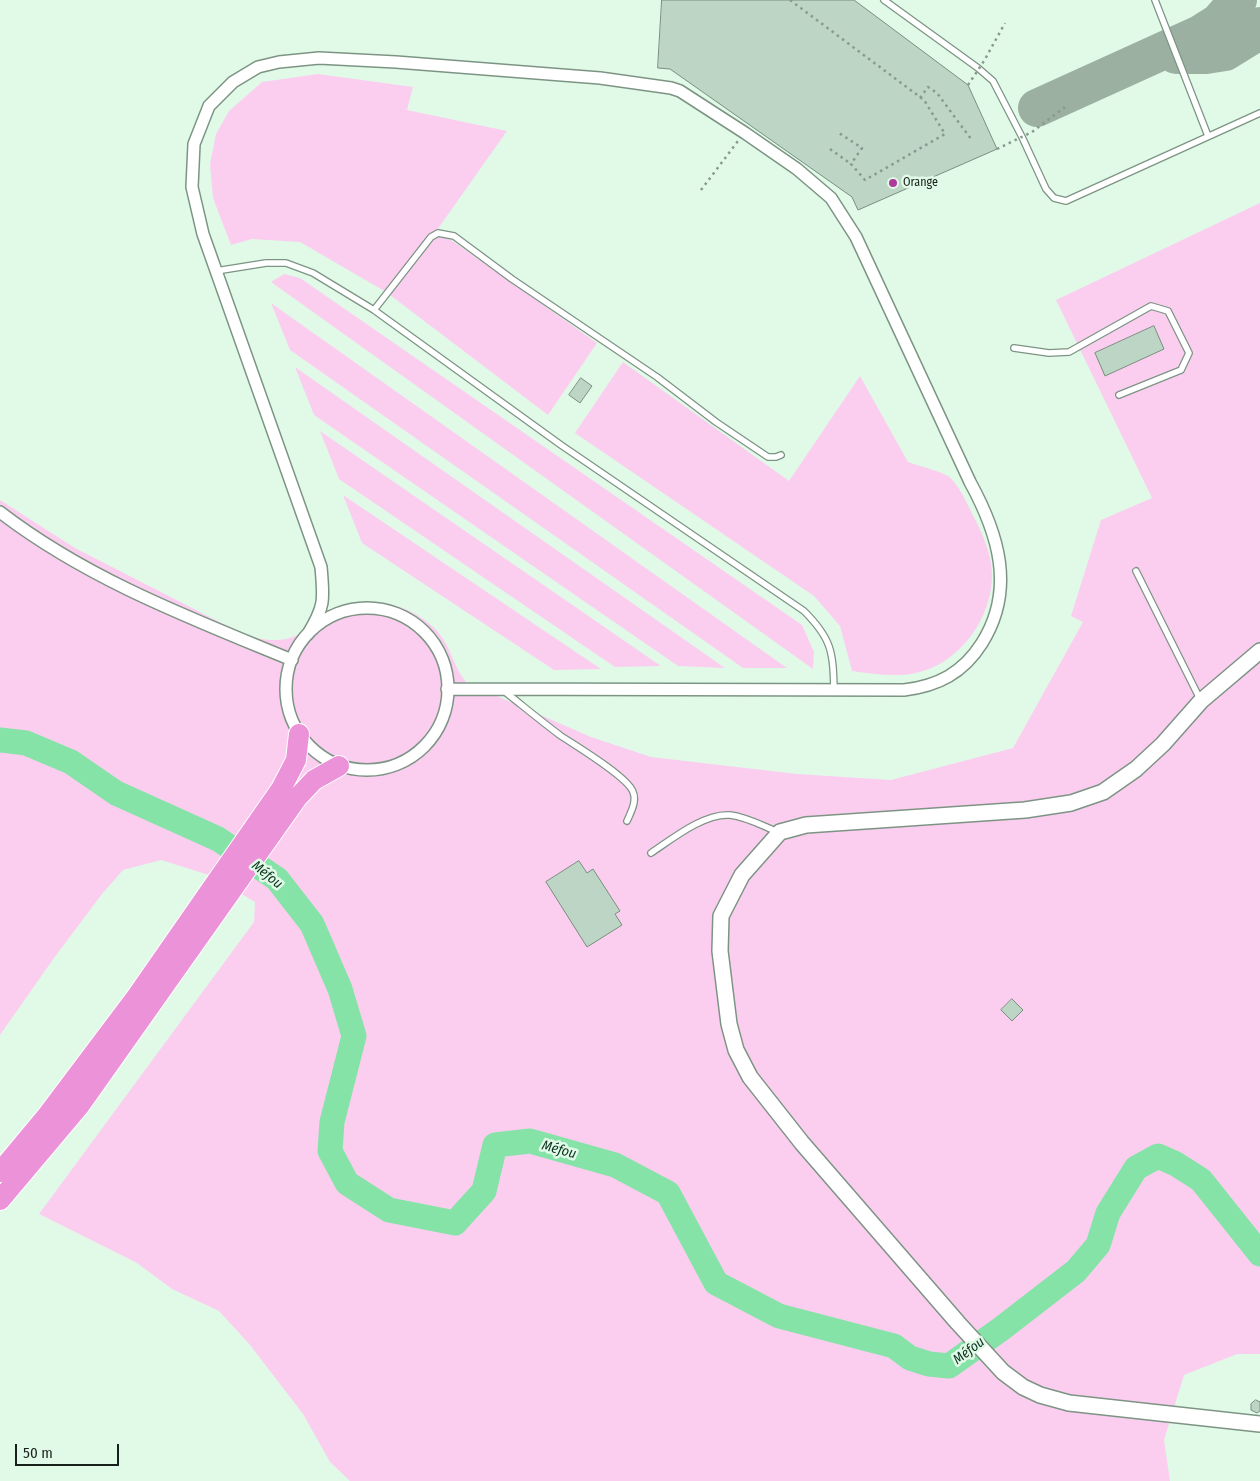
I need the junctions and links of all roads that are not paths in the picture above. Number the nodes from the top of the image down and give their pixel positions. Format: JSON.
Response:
{"nodes":[{"id":1,"x":884,"y":0,"type":"edge"},
{"id":2,"x":1155,"y":0,"type":"edge"},
{"id":3,"x":1260,"y":113,"type":"edge"},
{"id":4,"x":1208,"y":136,"type":"junction"},
{"id":5,"x":216,"y":270,"type":"junction"},
{"id":6,"x":374,"y":310,"type":"junction"},
{"id":7,"x":1014,"y":348,"type":"dead end"},
{"id":8,"x":1119,"y":395,"type":"dead end"},
{"id":9,"x":781,"y":455,"type":"dead end"},
{"id":10,"x":0,"y":512,"type":"edge"},
{"id":11,"x":1136,"y":571,"type":"dead end"},
{"id":12,"x":308,"y":634,"type":"junction"},
{"id":13,"x":1260,"y":651,"type":"edge"},
{"id":14,"x":292,"y":660,"type":"junction"},
{"id":15,"x":447,"y":689,"type":"junction"},
{"id":16,"x":502,"y":690,"type":"junction"},
{"id":17,"x":834,"y":690,"type":"junction"},
{"id":18,"x":1200,"y":701,"type":"junction"},
{"id":19,"x":298,"y":734,"type":"junction"},
{"id":20,"x":339,"y":766,"type":"junction"},
{"id":21,"x":289,"y":794,"type":"junction"},
{"id":22,"x":627,"y":821,"type":"dead end"},
{"id":23,"x":780,"y":832,"type":"junction"},
{"id":24,"x":651,"y":853,"type":"dead end"},
{"id":25,"x":193,"y":931,"type":"junction"},
{"id":26,"x":0,"y":1172,"type":"edge"},
{"id":27,"x":0,"y":1200,"type":"edge"},
{"id":28,"x":1260,"y":1424,"type":"edge"}],
"edges":[{"from":1,"to":4,"type":"lane"},
{"from":2,"to":4,"type":"lane"},
{"from":3,"to":4,"type":"lane"},
{"from":5,"to":6,"type":"lane"},
{"from":5,"to":12,"type":"street"},
{"from":5,"to":17,"type":"street"},
{"from":6,"to":9,"type":"lane"},
{"from":6,"to":17,"type":"lane"},
{"from":7,"to":8,"type":"lane"},
{"from":10,"to":14,"type":"street"},
{"from":11,"to":18,"type":"lane"},
{"from":12,"to":14,"type":"street"},
{"from":12,"to":15,"type":"street"},
{"from":13,"to":18,"type":"main road"},
{"from":14,"to":19,"type":"street"},
{"from":15,"to":16,"type":"street"},
{"from":15,"to":20,"type":"street"},
{"from":16,"to":17,"type":"street"},
{"from":16,"to":22,"type":"lane"},
{"from":18,"to":23,"type":"main road"},
{"from":19,"to":20,"type":"street"},
{"from":19,"to":21,"type":"highway"},
{"from":20,"to":21,"type":"highway"},
{"from":21,"to":25,"type":"highway"},
{"from":23,"to":24,"type":"lane"},
{"from":23,"to":28,"type":"main road"},
{"from":25,"to":26,"type":"highway"},
{"from":25,"to":27,"type":"highway"}]}
